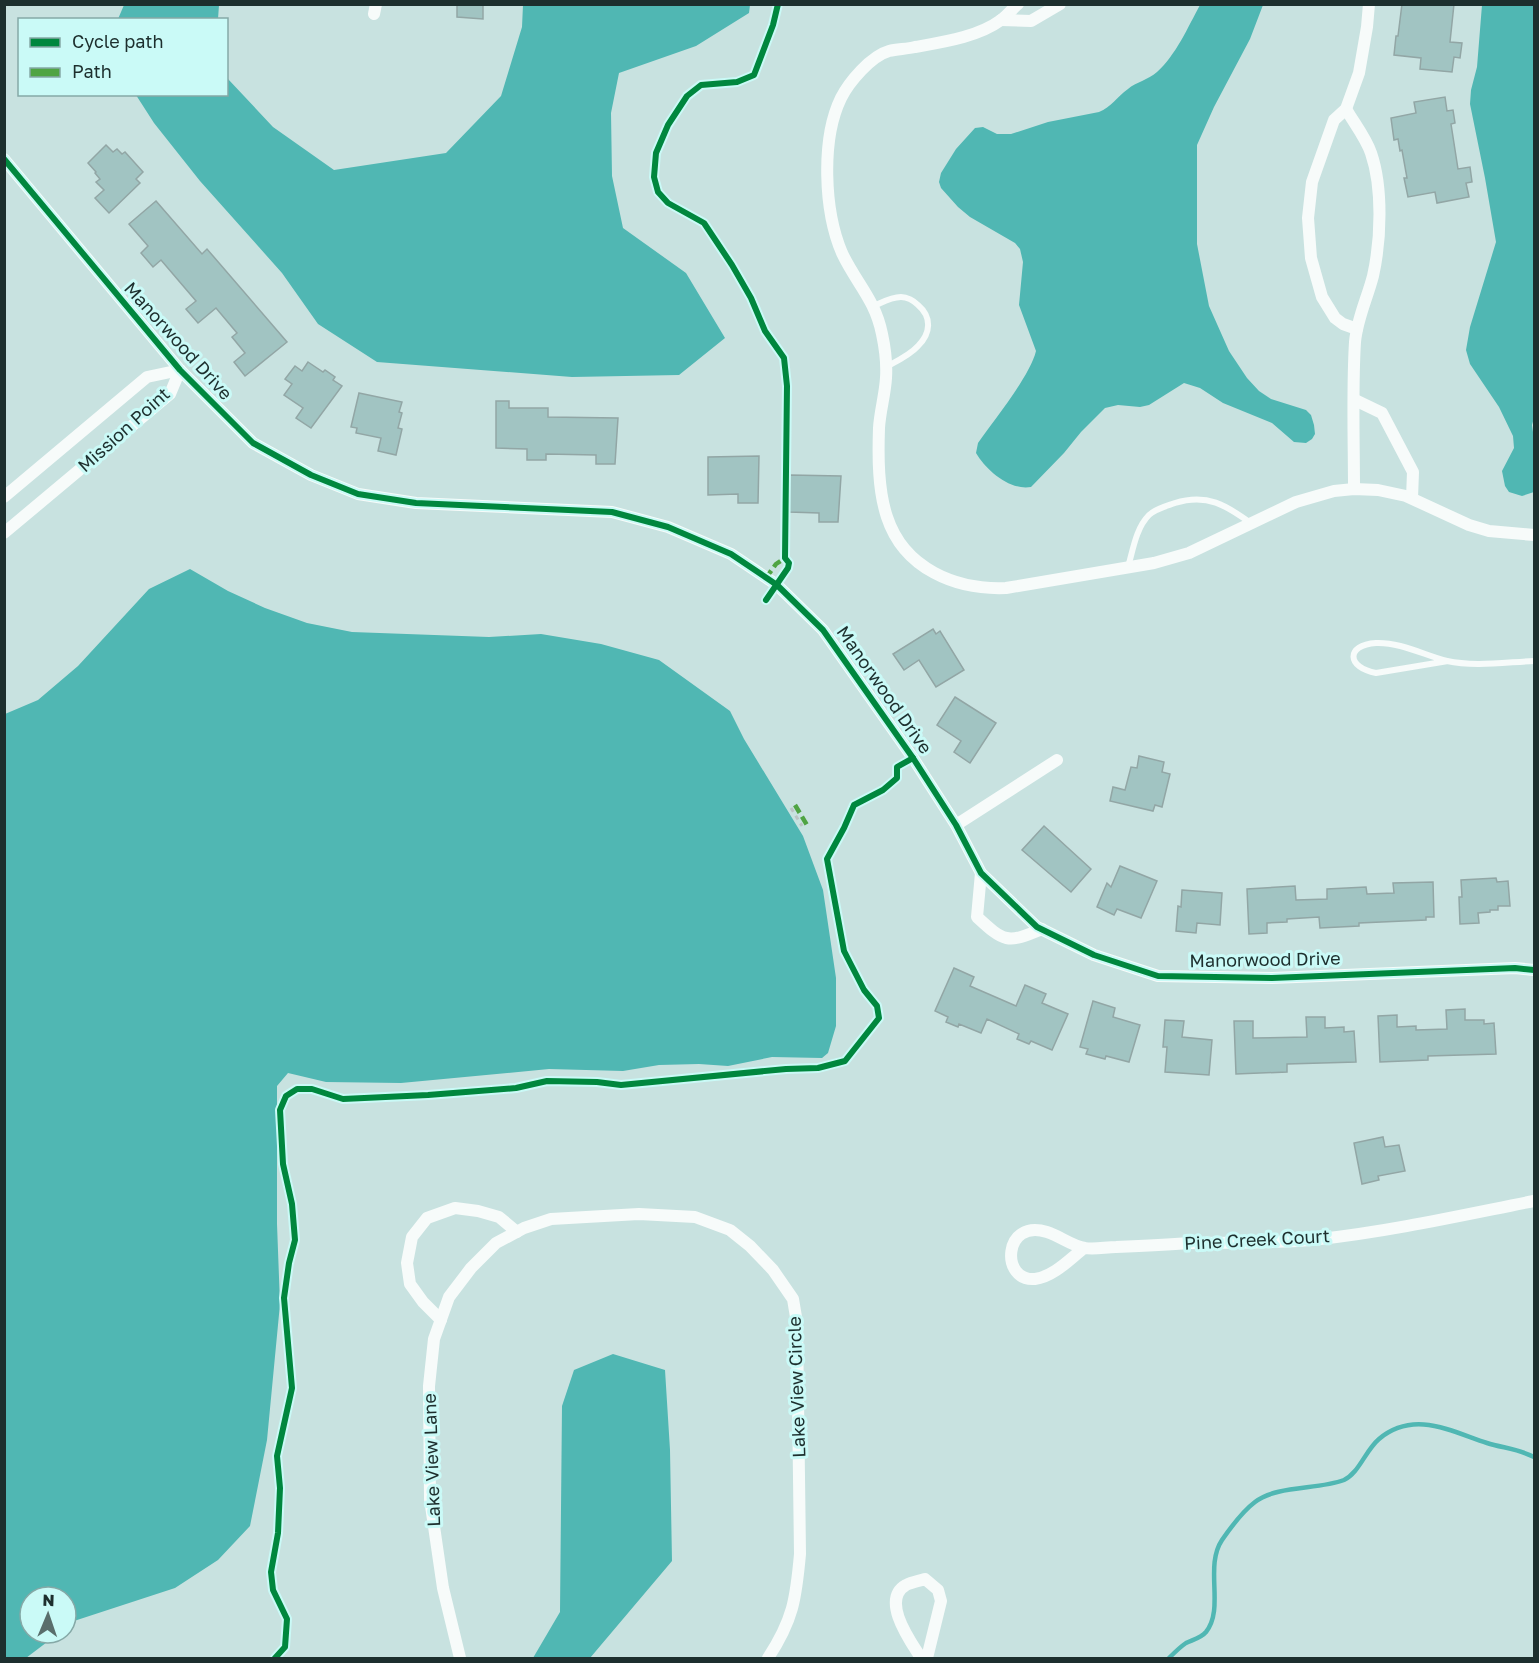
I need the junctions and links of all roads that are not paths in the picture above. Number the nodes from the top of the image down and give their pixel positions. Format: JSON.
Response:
{"nodes":[{"id":1,"x":1018,"y":4,"type":"edge"},
{"id":2,"x":1060,"y":4,"type":"edge"},
{"id":3,"x":1369,"y":4,"type":"edge"},
{"id":4,"x":1001,"y":20,"type":"junction"},
{"id":5,"x":1346,"y":109,"type":"junction"},
{"id":6,"x":4,"y":159,"type":"edge"},
{"id":7,"x":874,"y":306,"type":"junction"},
{"id":8,"x":1357,"y":329,"type":"junction"},
{"id":9,"x":886,"y":367,"type":"junction"},
{"id":10,"x":180,"y":370,"type":"junction"},
{"id":11,"x":1355,"y":400,"type":"junction"},
{"id":12,"x":1354,"y":489,"type":"junction"},
{"id":13,"x":4,"y":497,"type":"edge"},
{"id":14,"x":1412,"y":498,"type":"junction"},
{"id":15,"x":1252,"y":524,"type":"junction"},
{"id":16,"x":4,"y":533,"type":"edge"},
{"id":17,"x":1534,"y":535,"type":"edge"},
{"id":18,"x":1128,"y":567,"type":"junction"},
{"id":19,"x":1448,"y":661,"type":"junction"},
{"id":20,"x":1534,"y":661,"type":"edge"},
{"id":21,"x":1057,"y":760,"type":"dead end"},
{"id":22,"x":956,"y":825,"type":"junction"},
{"id":23,"x":981,"y":873,"type":"junction"},
{"id":24,"x":1042,"y":929,"type":"junction"},
{"id":25,"x":1534,"y":970,"type":"edge"},
{"id":26,"x":1534,"y":1201,"type":"edge"},
{"id":27,"x":518,"y":1232,"type":"junction"},
{"id":28,"x":1084,"y":1248,"type":"junction"},
{"id":29,"x":471,"y":1268,"type":"joint"},
{"id":30,"x":441,"y":1320,"type":"junction"},
{"id":31,"x":460,"y":1659,"type":"edge"},
{"id":32,"x":768,"y":1659,"type":"edge"},
{"id":33,"x":921,"y":1659,"type":"edge"},
{"id":34,"x":927,"y":1659,"type":"edge"}],
"edges":[{"from":1,"to":4,"type":"street"},
{"from":2,"to":4,"type":"street"},
{"from":3,"to":5,"type":"street"},
{"from":4,"to":7,"type":"street"},
{"from":5,"to":8,"type":"street"},
{"from":5,"to":8,"type":"street"},
{"from":6,"to":10,"type":"street","name":"Manorwood Drive"},
{"from":7,"to":9,"type":"street"},
{"from":7,"to":9,"type":"lane"},
{"from":8,"to":11,"type":"street"},
{"from":9,"to":18,"type":"street"},
{"from":10,"to":13,"type":"street","name":"Mission Point"},
{"from":10,"to":16,"type":"street","name":"Mission Point"},
{"from":10,"to":22,"type":"street","name":"Manorwood Drive"},
{"from":11,"to":12,"type":"street"},
{"from":11,"to":14,"type":"street"},
{"from":12,"to":14,"type":"street"},
{"from":12,"to":15,"type":"street"},
{"from":14,"to":17,"type":"street"},
{"from":15,"to":18,"type":"street"},
{"from":15,"to":18,"type":"lane"},
{"from":19,"to":19,"type":"lane"},
{"from":19,"to":20,"type":"lane"},
{"from":21,"to":22,"type":"street"},
{"from":22,"to":23,"type":"street","name":"Manorwood Drive"},
{"from":23,"to":24,"type":"street","name":"Manorwood Drive"},
{"from":23,"to":24,"type":"street"},
{"from":24,"to":25,"type":"street","name":"Manorwood Drive"},
{"from":26,"to":28,"type":"street","name":"Pine Creek Court"},
{"from":27,"to":29,"type":"street","name":"Lake View Circle"},
{"from":27,"to":30,"type":"street"},
{"from":27,"to":32,"type":"street","name":"Lake View Circle"},
{"from":28,"to":28,"type":"street","name":"Pine Creek Court"},
{"from":29,"to":30,"type":"street","name":"Lake View Lane"},
{"from":30,"to":31,"type":"street","name":"Lake View Lane"},
{"from":33,"to":34,"type":"street"}]}
